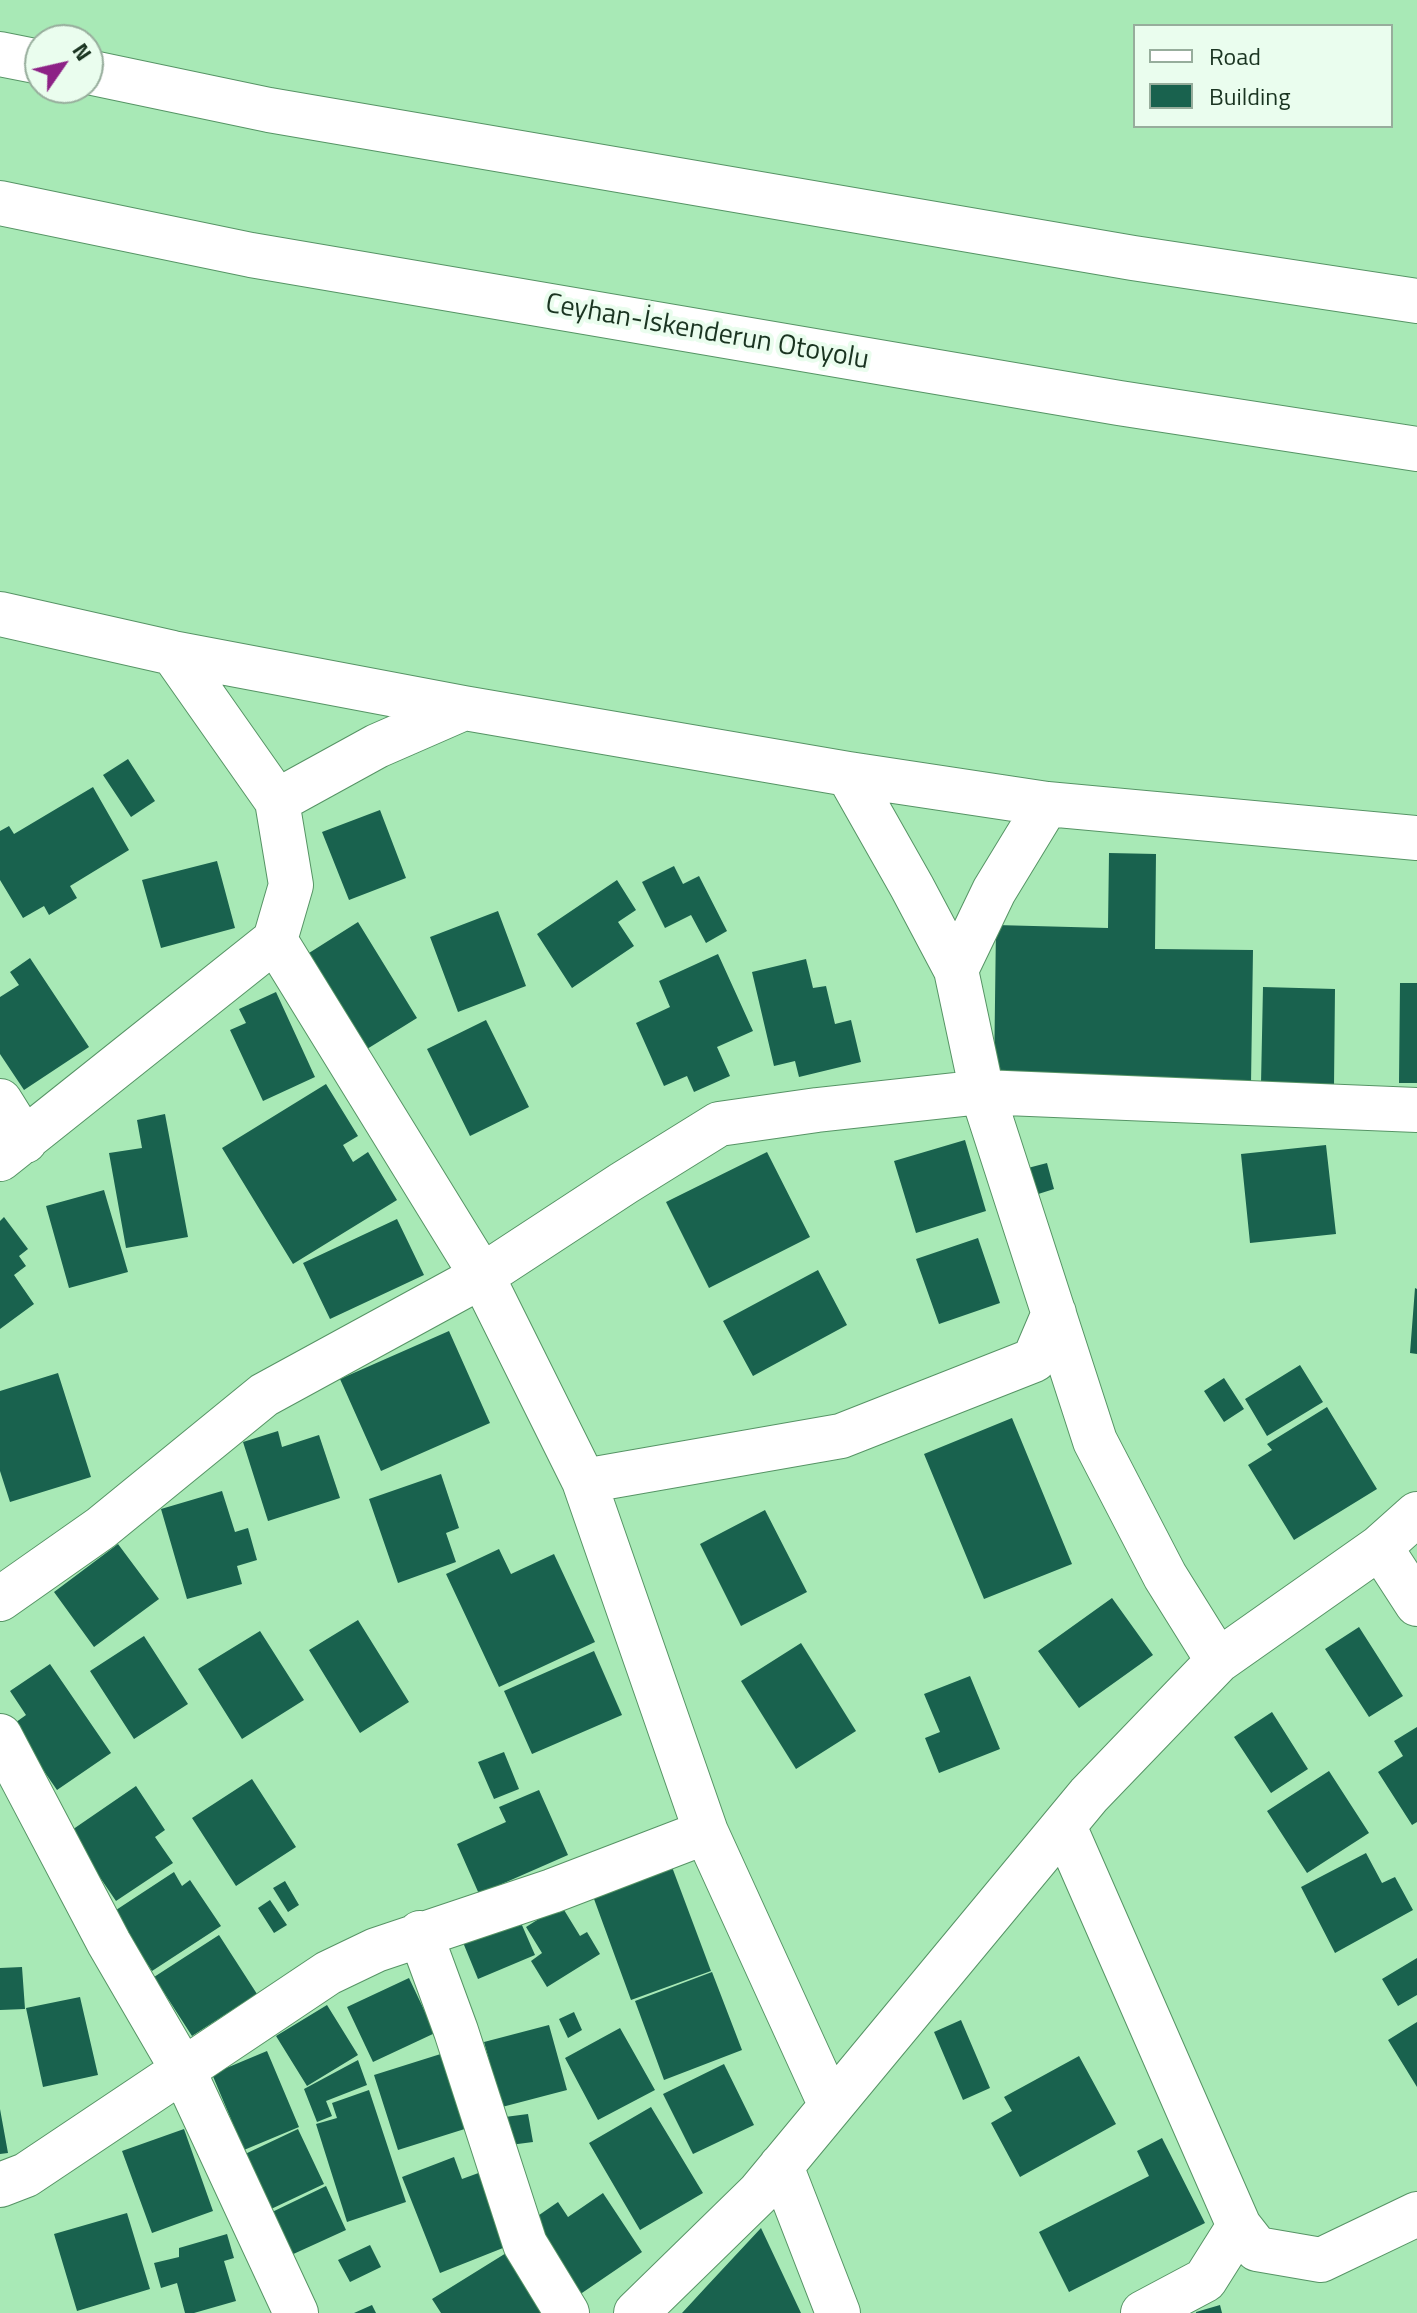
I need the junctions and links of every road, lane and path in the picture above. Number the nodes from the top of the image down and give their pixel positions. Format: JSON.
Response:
{"nodes":[{"id":1,"x":0,"y":54,"type":"edge"},
{"id":2,"x":24,"y":59,"type":"edge"},
{"id":3,"x":104,"y":75,"type":"edge"},
{"id":4,"x":0,"y":203,"type":"edge"},
{"id":5,"x":1417,"y":301,"type":"edge"},
{"id":6,"x":1417,"y":449,"type":"edge"},
{"id":7,"x":0,"y":614,"type":"edge"},
{"id":8,"x":173,"y":653,"type":"junction"},
{"id":9,"x":464,"y":708,"type":"junction"},
{"id":10,"x":848,"y":774,"type":"junction"},
{"id":11,"x":277,"y":801,"type":"junction"},
{"id":12,"x":1047,"y":804,"type":"junction"},
{"id":13,"x":1417,"y":838,"type":"edge"},
{"id":14,"x":275,"y":940,"type":"junction"},
{"id":15,"x":956,"y":970,"type":"junction"},
{"id":16,"x":982,"y":1092,"type":"junction"},
{"id":17,"x":0,"y":1101,"type":"edge"},
{"id":18,"x":1417,"y":1110,"type":"edge"},
{"id":19,"x":12,"y":1150,"type":"edge"},
{"id":20,"x":482,"y":1276,"type":"junction"},
{"id":21,"x":1054,"y":1313,"type":"junction"},
{"id":22,"x":584,"y":1481,"type":"junction"},
{"id":23,"x":1417,"y":1514,"type":"edge"},
{"id":24,"x":1380,"y":1547,"type":"junction"},
{"id":25,"x":0,"y":1599,"type":"edge"},
{"id":26,"x":1417,"y":1604,"type":"edge"},
{"id":27,"x":1218,"y":1661,"type":"junction"},
{"id":28,"x":0,"y":1736,"type":"edge"},
{"id":29,"x":1064,"y":1826,"type":"junction"},
{"id":30,"x":706,"y":1832,"type":"junction"},
{"id":31,"x":420,"y":1933,"type":"junction"},
{"id":32,"x":184,"y":2072,"type":"junction"},
{"id":33,"x":831,"y":2106,"type":"junction"},
{"id":34,"x":781,"y":2166,"type":"junction"},
{"id":35,"x":0,"y":2185,"type":"edge"},
{"id":36,"x":1417,"y":2214,"type":"edge"},
{"id":37,"x":1239,"y":2226,"type":"junction"},
{"id":38,"x":296,"y":2313,"type":"edge"},
{"id":39,"x":567,"y":2313,"type":"edge"},
{"id":40,"x":636,"y":2313,"type":"edge"},
{"id":41,"x":838,"y":2313,"type":"edge"},
{"id":42,"x":1143,"y":2313,"type":"edge"}],
"edges":[{"from":1,"to":2,"type":"main road"},
{"from":3,"to":5,"type":"main road"},
{"from":4,"to":6,"type":"main road","name":"Ceyhan-İskenderun Otoyolu"},
{"from":7,"to":8,"type":"main road"},
{"from":8,"to":9,"type":"main road"},
{"from":8,"to":11,"type":"main road"},
{"from":9,"to":10,"type":"main road"},
{"from":9,"to":11,"type":"main road"},
{"from":10,"to":12,"type":"main road"},
{"from":10,"to":15,"type":"main road"},
{"from":11,"to":14,"type":"main road"},
{"from":12,"to":13,"type":"main road"},
{"from":12,"to":15,"type":"main road"},
{"from":14,"to":19,"type":"main road"},
{"from":14,"to":20,"type":"main road"},
{"from":15,"to":16,"type":"main road"},
{"from":16,"to":18,"type":"main road"},
{"from":16,"to":20,"type":"main road"},
{"from":16,"to":21,"type":"main road"},
{"from":17,"to":19,"type":"main road"},
{"from":20,"to":22,"type":"main road"},
{"from":20,"to":25,"type":"main road"},
{"from":21,"to":22,"type":"main road"},
{"from":21,"to":27,"type":"main road"},
{"from":22,"to":30,"type":"main road"},
{"from":23,"to":24,"type":"main road"},
{"from":24,"to":26,"type":"main road"},
{"from":24,"to":27,"type":"main road"},
{"from":27,"to":29,"type":"main road"},
{"from":28,"to":32,"type":"main road"},
{"from":29,"to":33,"type":"main road"},
{"from":29,"to":37,"type":"main road"},
{"from":30,"to":31,"type":"main road"},
{"from":30,"to":33,"type":"main road"},
{"from":31,"to":32,"type":"main road"},
{"from":31,"to":39,"type":"main road"},
{"from":32,"to":35,"type":"main road"},
{"from":32,"to":38,"type":"main road"},
{"from":33,"to":34,"type":"main road"},
{"from":34,"to":40,"type":"main road"},
{"from":34,"to":41,"type":"main road"},
{"from":36,"to":37,"type":"main road"},
{"from":37,"to":42,"type":"main road"}]}
